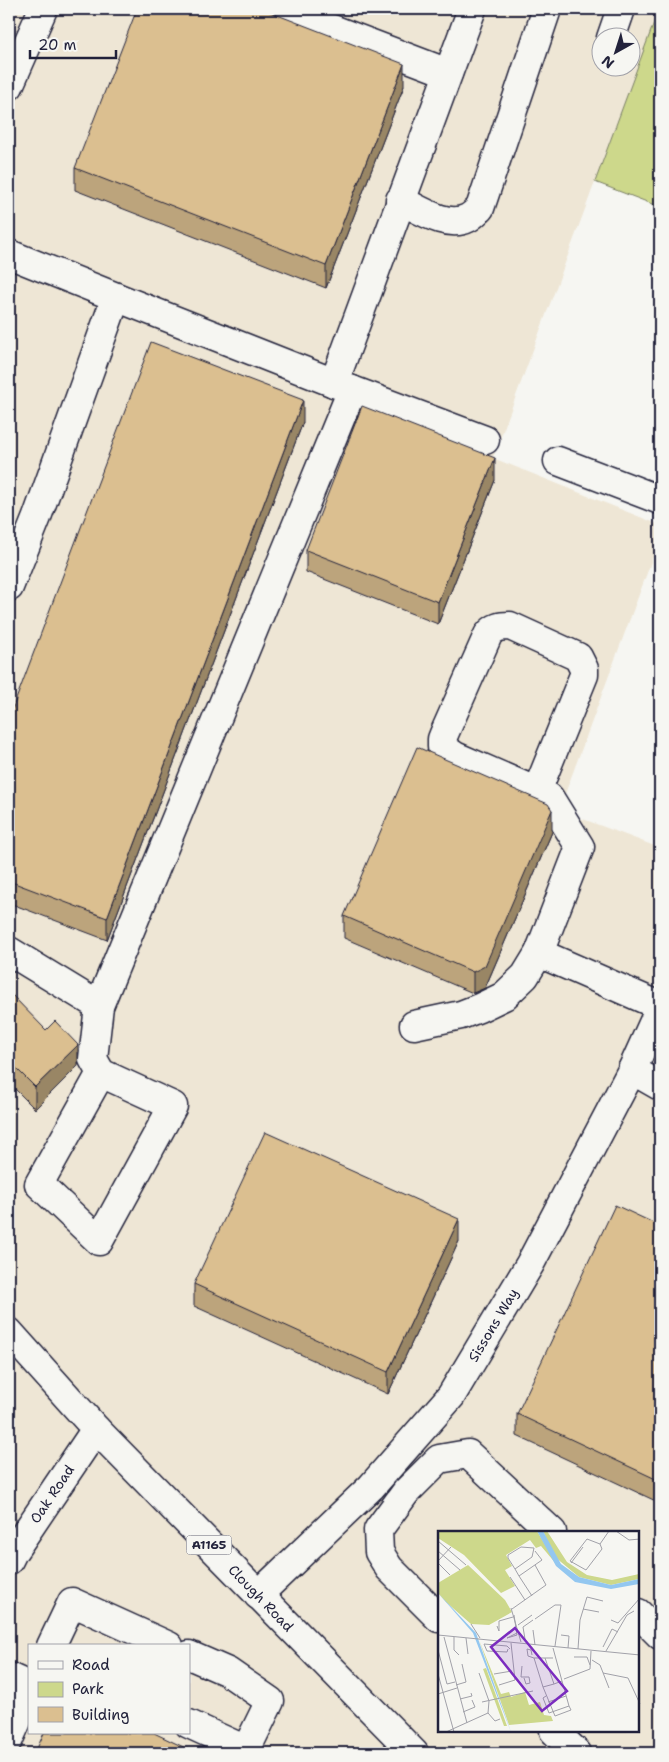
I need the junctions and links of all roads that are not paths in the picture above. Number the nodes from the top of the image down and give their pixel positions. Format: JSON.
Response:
{"nodes":[{"id":1,"x":42,"y":9,"type":"edge"},
{"id":2,"x":280,"y":9,"type":"edge"},
{"id":3,"x":472,"y":9,"type":"edge"},
{"id":4,"x":547,"y":9,"type":"edge"},
{"id":5,"x":620,"y":9,"type":"edge"},
{"id":6,"x":338,"y":19,"type":"edge"},
{"id":7,"x":613,"y":28,"type":"edge"},
{"id":8,"x":448,"y":73,"type":"junction"},
{"id":9,"x":9,"y":86,"type":"edge"},
{"id":10,"x":400,"y":200,"type":"junction"},
{"id":11,"x":9,"y":254,"type":"edge"},
{"id":12,"x":116,"y":297,"type":"junction"},
{"id":13,"x":343,"y":386,"type":"junction"},
{"id":14,"x":485,"y":440,"type":"dead end"},
{"id":15,"x":558,"y":461,"type":"dead end"},
{"id":16,"x":660,"y":500,"type":"edge"},
{"id":17,"x":9,"y":587,"type":"edge"},
{"id":18,"x":537,"y":791,"type":"junction"},
{"id":19,"x":9,"y":951,"type":"edge"},
{"id":20,"x":539,"y":953,"type":"junction"},
{"id":21,"x":100,"y":1006,"type":"junction"},
{"id":22,"x":660,"y":1007,"type":"edge"},
{"id":23,"x":414,"y":1025,"type":"dead end"},
{"id":24,"x":632,"y":1070,"type":"junction"},
{"id":25,"x":101,"y":1073,"type":"junction"},
{"id":26,"x":660,"y":1086,"type":"edge"},
{"id":27,"x":9,"y":1332,"type":"edge"},
{"id":28,"x":96,"y":1429,"type":"junction"},
{"id":29,"x":388,"y":1468,"type":"junction"},
{"id":30,"x":406,"y":1492,"type":"junction"},
{"id":31,"x":551,"y":1531,"type":"edge"},
{"id":32,"x":9,"y":1560,"type":"edge"},
{"id":33,"x":258,"y":1596,"type":"junction"},
{"id":34,"x":639,"y":1614,"type":"edge"},
{"id":35,"x":438,"y":1617,"type":"edge"},
{"id":36,"x":660,"y":1635,"type":"edge"},
{"id":37,"x":52,"y":1644,"type":"edge"},
{"id":38,"x":165,"y":1644,"type":"edge"},
{"id":39,"x":190,"y":1655,"type":"edge"},
{"id":40,"x":9,"y":1677,"type":"edge"},
{"id":41,"x":28,"y":1686,"type":"edge"},
{"id":42,"x":28,"y":1696,"type":"edge"},
{"id":43,"x":190,"y":1724,"type":"edge"},
{"id":44,"x":555,"y":1732,"type":"edge"},
{"id":45,"x":9,"y":1739,"type":"edge"},
{"id":46,"x":414,"y":1753,"type":"edge"},
{"id":47,"x":577,"y":1753,"type":"edge"}],
"edges":[{"from":1,"to":9,"type":"street"},
{"from":2,"to":6,"type":"street"},
{"from":3,"to":8,"type":"street"},
{"from":4,"to":10,"type":"street"},
{"from":5,"to":7,"type":"street"},
{"from":6,"to":8,"type":"street"},
{"from":8,"to":10,"type":"street"},
{"from":10,"to":13,"type":"street"},
{"from":11,"to":12,"type":"street"},
{"from":12,"to":13,"type":"street"},
{"from":12,"to":17,"type":"street"},
{"from":13,"to":14,"type":"street"},
{"from":13,"to":21,"type":"street"},
{"from":15,"to":16,"type":"street"},
{"from":18,"to":18,"type":"street"},
{"from":18,"to":20,"type":"street"},
{"from":19,"to":21,"type":"street"},
{"from":20,"to":22,"type":"street"},
{"from":20,"to":23,"type":"street"},
{"from":21,"to":25,"type":"street"},
{"from":22,"to":24,"type":"street","name":"Sissons Way"},
{"from":24,"to":26,"type":"street"},
{"from":24,"to":29,"type":"street","name":"Sissons Way"},
{"from":25,"to":25,"type":"street"},
{"from":27,"to":28,"type":"street","name":"Clough Road","number":"A1165"},
{"from":28,"to":32,"type":"street","name":"Oak Road"},
{"from":28,"to":33,"type":"street","name":"Clough Road","number":"A1165"},
{"from":29,"to":30,"type":"street"},
{"from":29,"to":33,"type":"street","name":"Sissons Way"},
{"from":30,"to":31,"type":"street"},
{"from":30,"to":35,"type":"street"},
{"from":33,"to":46,"type":"street","name":"Clough Road","number":"A1165"},
{"from":34,"to":36,"type":"street"},
{"from":37,"to":38,"type":"street"},
{"from":39,"to":43,"type":"street"},
{"from":40,"to":41,"type":"street"},
{"from":42,"to":45,"type":"street"},
{"from":44,"to":47,"type":"street"}]}
